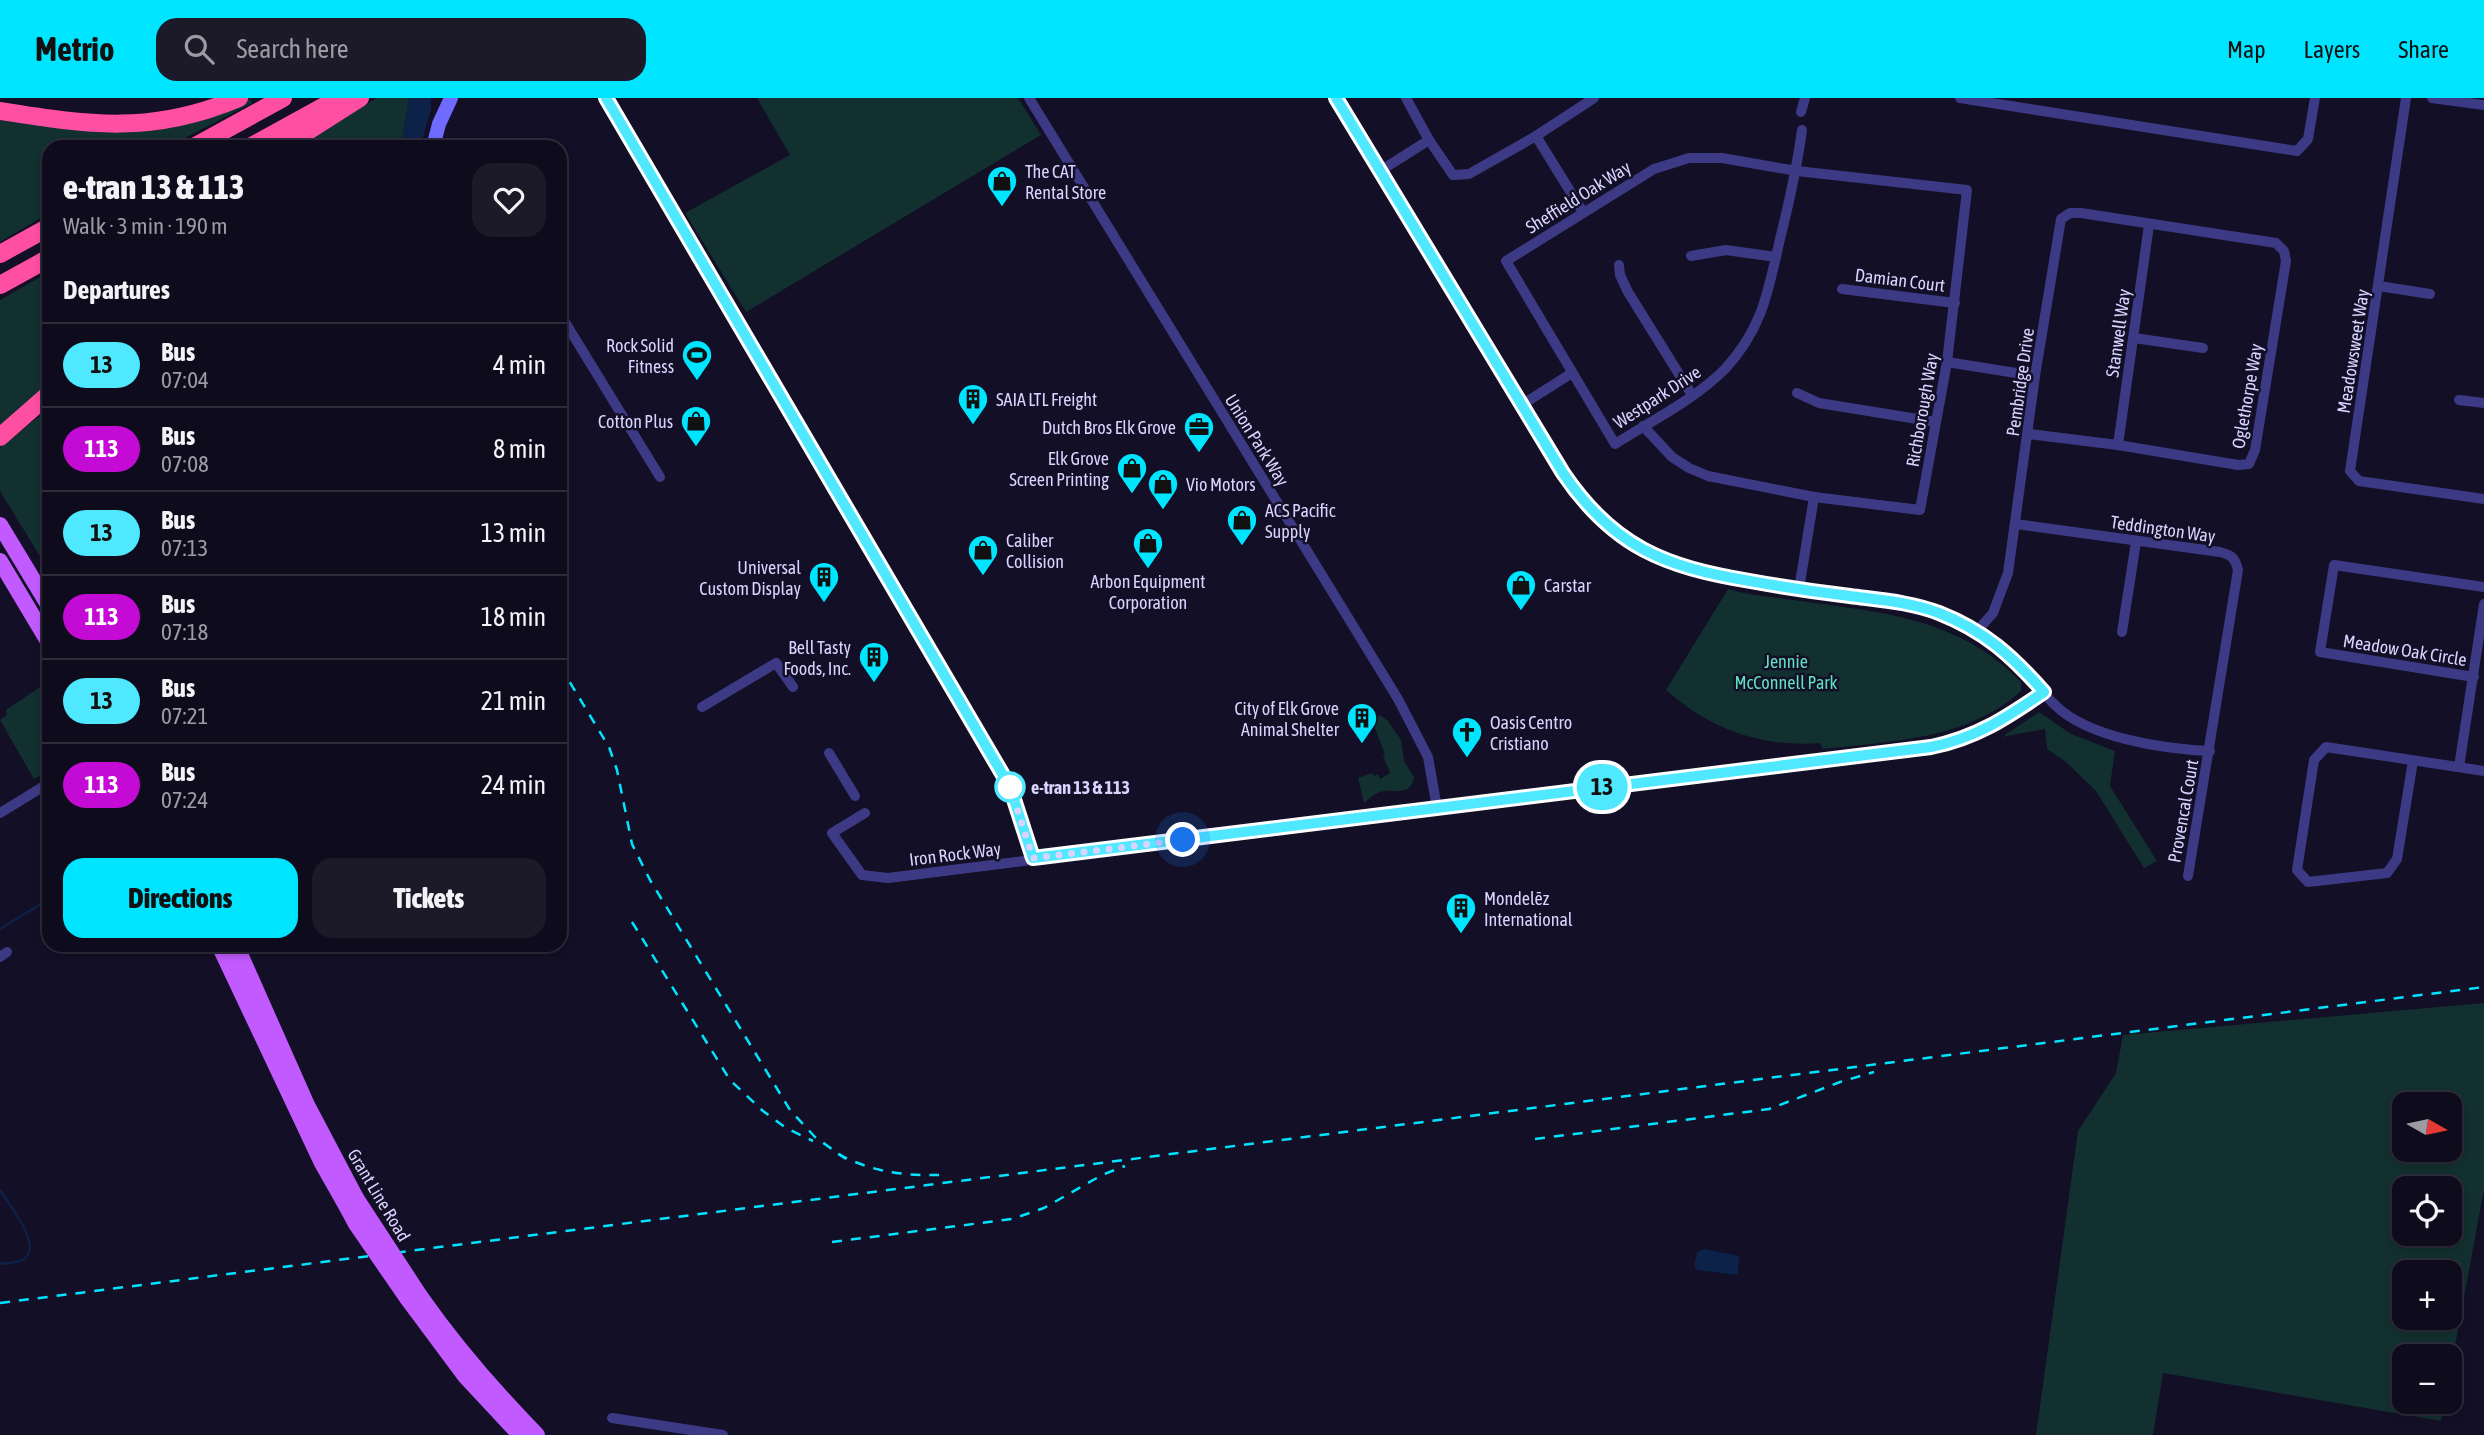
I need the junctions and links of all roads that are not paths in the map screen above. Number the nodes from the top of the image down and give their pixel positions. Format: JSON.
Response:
{"nodes":[{"id":1,"x":239,"y":98,"type":"edge"},
{"id":2,"x":283,"y":98,"type":"edge"},
{"id":3,"x":339,"y":98,"type":"edge"},
{"id":4,"x":360,"y":98,"type":"edge"},
{"id":5,"x":451,"y":98,"type":"edge"},
{"id":6,"x":606,"y":98,"type":"edge"},
{"id":7,"x":1029,"y":98,"type":"edge"},
{"id":8,"x":1336,"y":98,"type":"edge"},
{"id":9,"x":1406,"y":98,"type":"edge"},
{"id":10,"x":1594,"y":98,"type":"edge"},
{"id":11,"x":1805,"y":98,"type":"edge"},
{"id":12,"x":1960,"y":98,"type":"edge"},
{"id":13,"x":2039,"y":98,"type":"edge"},
{"id":14,"x":2315,"y":98,"type":"edge"},
{"id":15,"x":2406,"y":98,"type":"edge"},
{"id":16,"x":2432,"y":98,"type":"edge"},
{"id":17,"x":2484,"y":105,"type":"edge"},
{"id":18,"x":2038,"y":110,"type":"junction"},
{"id":19,"x":0,"y":111,"type":"edge"},
{"id":20,"x":1801,"y":112,"type":"dead end"},
{"id":21,"x":1802,"y":130,"type":"dead end"},
{"id":22,"x":1536,"y":136,"type":"junction"},
{"id":23,"x":207,"y":140,"type":"edge"},
{"id":24,"x":263,"y":140,"type":"edge"},
{"id":25,"x":294,"y":140,"type":"edge"},
{"id":26,"x":435,"y":140,"type":"edge"},
{"id":27,"x":1429,"y":140,"type":"junction"},
{"id":28,"x":1380,"y":171,"type":"junction"},
{"id":29,"x":1797,"y":171,"type":"junction"},
{"id":30,"x":1583,"y":212,"type":"junction"},
{"id":31,"x":2149,"y":225,"type":"junction"},
{"id":32,"x":42,"y":231,"type":"edge"},
{"id":33,"x":0,"y":254,"type":"edge"},
{"id":34,"x":1691,"y":256,"type":"dead end"},
{"id":35,"x":1776,"y":257,"type":"junction"},
{"id":36,"x":42,"y":262,"type":"edge"},
{"id":37,"x":1619,"y":265,"type":"dead end"},
{"id":38,"x":0,"y":285,"type":"edge"},
{"id":39,"x":2379,"y":286,"type":"junction"},
{"id":40,"x":1842,"y":289,"type":"dead end"},
{"id":41,"x":2430,"y":294,"type":"dead end"},
{"id":42,"x":1955,"y":303,"type":"junction"},
{"id":43,"x":567,"y":324,"type":"edge"},
{"id":44,"x":2134,"y":338,"type":"junction"},
{"id":45,"x":2203,"y":348,"type":"dead end"},
{"id":46,"x":1947,"y":362,"type":"junction"},
{"id":47,"x":1572,"y":373,"type":"junction"},
{"id":48,"x":2035,"y":376,"type":"junction"},
{"id":49,"x":1797,"y":393,"type":"dead end"},
{"id":50,"x":1692,"y":396,"type":"junction"},
{"id":51,"x":42,"y":400,"type":"edge"},
{"id":52,"x":2459,"y":400,"type":"dead end"},
{"id":53,"x":2484,"y":403,"type":"edge"},
{"id":54,"x":1523,"y":404,"type":"junction"},
{"id":55,"x":1936,"y":422,"type":"junction"},
{"id":56,"x":1643,"y":426,"type":"junction"},
{"id":57,"x":2029,"y":434,"type":"junction"},
{"id":58,"x":0,"y":437,"type":"edge"},
{"id":59,"x":2118,"y":445,"type":"junction"},
{"id":60,"x":660,"y":477,"type":"dead end"},
{"id":61,"x":1814,"y":497,"type":"junction"},
{"id":62,"x":2484,"y":499,"type":"edge"},
{"id":63,"x":2016,"y":524,"type":"junction"},
{"id":64,"x":0,"y":525,"type":"edge"},
{"id":65,"x":2136,"y":542,"type":"junction"},
{"id":66,"x":0,"y":561,"type":"edge"},
{"id":67,"x":2484,"y":587,"type":"edge"},
{"id":68,"x":1799,"y":589,"type":"junction"},
{"id":69,"x":42,"y":595,"type":"edge"},
{"id":70,"x":2484,"y":604,"type":"edge"},
{"id":71,"x":42,"y":631,"type":"edge"},
{"id":72,"x":1977,"y":631,"type":"junction"},
{"id":73,"x":2122,"y":632,"type":"dead end"},
{"id":74,"x":2474,"y":677,"type":"junction"},
{"id":75,"x":793,"y":687,"type":"dead end"},
{"id":76,"x":2044,"y":692,"type":"junction"},
{"id":77,"x":702,"y":707,"type":"dead end"},
{"id":78,"x":2210,"y":751,"type":"junction"},
{"id":79,"x":829,"y":752,"type":"dead end"},
{"id":80,"x":2413,"y":761,"type":"junction"},
{"id":81,"x":2459,"y":767,"type":"junction"},
{"id":82,"x":2484,"y":771,"type":"edge"},
{"id":83,"x":42,"y":787,"type":"edge"},
{"id":84,"x":855,"y":796,"type":"dead end"},
{"id":85,"x":1437,"y":808,"type":"junction"},
{"id":86,"x":0,"y":813,"type":"edge"},
{"id":87,"x":865,"y":813,"type":"dead end"},
{"id":88,"x":1033,"y":858,"type":"junction"},
{"id":89,"x":2188,"y":876,"type":"dead end"},
{"id":90,"x":222,"y":952,"type":"edge"},
{"id":91,"x":239,"y":952,"type":"edge"},
{"id":92,"x":350,"y":1199,"type":"junction"},
{"id":93,"x":413,"y":1297,"type":"junction"},
{"id":94,"x":612,"y":1418,"type":"dead end"},
{"id":95,"x":520,"y":1435,"type":"edge"},
{"id":96,"x":537,"y":1435,"type":"edge"},
{"id":97,"x":723,"y":1435,"type":"edge"}],
"edges":[{"from":1,"to":19,"type":"highway"},
{"from":2,"to":23,"type":"highway"},
{"from":3,"to":24,"type":"highway"},
{"from":4,"to":25,"type":"highway"},
{"from":5,"to":26,"type":"main road"},
{"from":6,"to":88,"type":"street"},
{"from":7,"to":85,"type":"street","name":"Union Park Way"},
{"from":8,"to":28,"type":"street"},
{"from":9,"to":27,"type":"street"},
{"from":10,"to":22,"type":"street"},
{"from":11,"to":20,"type":"street"},
{"from":12,"to":18,"type":"street"},
{"from":13,"to":18,"type":"street"},
{"from":14,"to":18,"type":"street"},
{"from":15,"to":39,"type":"street","name":"Meadowsweet Way"},
{"from":16,"to":17,"type":"street"},
{"from":21,"to":29,"type":"street","name":"Westpark Drive"},
{"from":22,"to":27,"type":"street"},
{"from":22,"to":30,"type":"street"},
{"from":27,"to":28,"type":"street"},
{"from":28,"to":54,"type":"street"},
{"from":29,"to":30,"type":"street","name":"Sheffield Oak Way"},
{"from":29,"to":35,"type":"street","name":"Westpark Drive"},
{"from":29,"to":42,"type":"street","name":"Richborough Way"},
{"from":30,"to":47,"type":"street","name":"Sheffield Oak Way"},
{"from":31,"to":44,"type":"street","name":"Stanwell Way"},
{"from":31,"to":48,"type":"street","name":"Pembridge Drive"},
{"from":31,"to":59,"type":"street","name":"Oglethorpe Way"},
{"from":32,"to":33,"type":"highway"},
{"from":34,"to":35,"type":"street"},
{"from":35,"to":50,"type":"street","name":"Westpark Drive"},
{"from":36,"to":38,"type":"highway"},
{"from":37,"to":50,"type":"street"},
{"from":39,"to":41,"type":"street"},
{"from":39,"to":62,"type":"street","name":"Meadowsweet Way"},
{"from":40,"to":42,"type":"street","name":"Damian Court"},
{"from":42,"to":46,"type":"street","name":"Richborough Way"},
{"from":43,"to":60,"type":"street"},
{"from":44,"to":45,"type":"street"},
{"from":44,"to":59,"type":"street","name":"Stanwell Way"},
{"from":46,"to":48,"type":"street"},
{"from":46,"to":55,"type":"street","name":"Richborough Way"},
{"from":47,"to":54,"type":"street"},
{"from":47,"to":56,"type":"street","name":"Westpark Drive"},
{"from":48,"to":57,"type":"street","name":"Pembridge Drive"},
{"from":49,"to":55,"type":"street"},
{"from":50,"to":56,"type":"street","name":"Westpark Drive"},
{"from":51,"to":58,"type":"highway"},
{"from":52,"to":53,"type":"street"},
{"from":54,"to":68,"type":"street"},
{"from":55,"to":61,"type":"street","name":"Richborough Way"},
{"from":56,"to":61,"type":"street","name":"Richborough Way"},
{"from":57,"to":59,"type":"street","name":"Oglethorpe Way"},
{"from":57,"to":63,"type":"street","name":"Pembridge Drive"},
{"from":61,"to":68,"type":"street"},
{"from":63,"to":65,"type":"street","name":"Teddington Way"},
{"from":63,"to":72,"type":"street","name":"Pembridge Drive"},
{"from":64,"to":69,"type":"main road"},
{"from":65,"to":73,"type":"street"},
{"from":65,"to":78,"type":"street","name":"Teddington Way"},
{"from":66,"to":71,"type":"main road"},
{"from":67,"to":74,"type":"street","name":"Meadow Oak Circle"},
{"from":68,"to":72,"type":"street"},
{"from":70,"to":74,"type":"street"},
{"from":72,"to":76,"type":"street"},
{"from":74,"to":81,"type":"street"},
{"from":75,"to":77,"type":"street"},
{"from":76,"to":78,"type":"street"},
{"from":76,"to":85,"type":"street","name":"Iron Rock Way"},
{"from":78,"to":89,"type":"street","name":"Provencal Court"},
{"from":79,"to":84,"type":"street"},
{"from":80,"to":80,"type":"street"},
{"from":80,"to":81,"type":"street"},
{"from":81,"to":82,"type":"street"},
{"from":83,"to":86,"type":"street"},
{"from":85,"to":88,"type":"street","name":"Iron Rock Way"},
{"from":87,"to":88,"type":"street","name":"Iron Rock Way"},
{"from":90,"to":92,"type":"main road","name":"Grant Line Road"},
{"from":91,"to":92,"type":"main road","name":"Grant Line Road"},
{"from":92,"to":93,"type":"main road","name":"Grant Line Road","bridge":true},
{"from":93,"to":95,"type":"main road","name":"Grant Line Road"},
{"from":93,"to":96,"type":"main road","name":"Grant Line Road"},
{"from":94,"to":97,"type":"street"}]}
